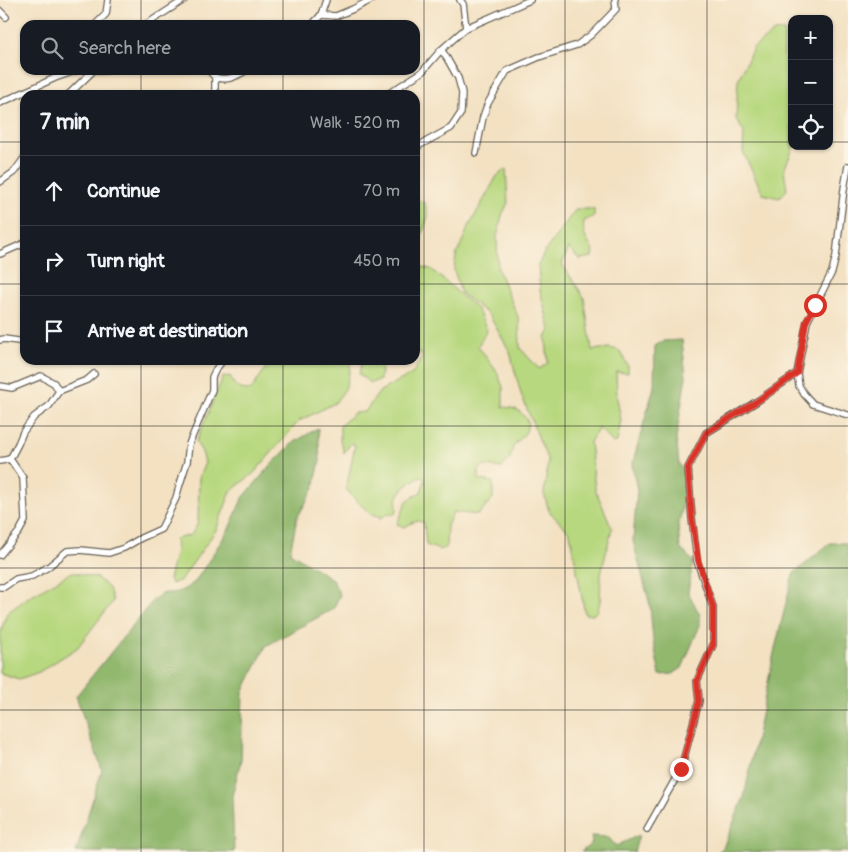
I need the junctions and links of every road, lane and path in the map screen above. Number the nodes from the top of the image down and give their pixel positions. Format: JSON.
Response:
{"nodes":[{"id":1,"x":108,"y":0,"type":"edge"},
{"id":2,"x":184,"y":0,"type":"edge"},
{"id":3,"x":326,"y":0,"type":"edge"},
{"id":4,"x":371,"y":0,"type":"edge"},
{"id":5,"x":460,"y":0,"type":"edge"},
{"id":6,"x":530,"y":0,"type":"edge"},
{"id":7,"x":615,"y":0,"type":"edge"},
{"id":8,"x":0,"y":11,"type":"edge"},
{"id":9,"x":321,"y":15,"type":"junction"},
{"id":10,"x":6,"y":17,"type":"dead end"},
{"id":11,"x":100,"y":20,"type":"edge"},
{"id":12,"x":153,"y":20,"type":"edge"},
{"id":13,"x":316,"y":20,"type":"edge"},
{"id":14,"x":466,"y":28,"type":"junction"},
{"id":15,"x":441,"y":50,"type":"junction"},
{"id":16,"x":420,"y":73,"type":"edge"},
{"id":17,"x":64,"y":75,"type":"edge"},
{"id":18,"x":89,"y":75,"type":"edge"},
{"id":19,"x":238,"y":75,"type":"edge"},
{"id":20,"x":417,"y":75,"type":"edge"},
{"id":21,"x":215,"y":77,"type":"joint"},
{"id":22,"x":29,"y":90,"type":"edge"},
{"id":23,"x":73,"y":90,"type":"edge"},
{"id":24,"x":215,"y":90,"type":"edge"},
{"id":25,"x":394,"y":90,"type":"edge"},
{"id":26,"x":20,"y":94,"type":"edge"},
{"id":27,"x":0,"y":103,"type":"edge"},
{"id":28,"x":420,"y":145,"type":"edge"},
{"id":29,"x":476,"y":153,"type":"dead end"},
{"id":30,"x":20,"y":163,"type":"edge"},
{"id":31,"x":848,"y":166,"type":"edge"},
{"id":32,"x":0,"y":182,"type":"edge"},
{"id":33,"x":20,"y":245,"type":"edge"},
{"id":34,"x":0,"y":254,"type":"edge"},
{"id":35,"x":0,"y":340,"type":"edge"},
{"id":36,"x":20,"y":341,"type":"edge"},
{"id":37,"x":219,"y":365,"type":"edge"},
{"id":38,"x":797,"y":373,"type":"junction"},
{"id":39,"x":94,"y":374,"type":"dead end"},
{"id":40,"x":0,"y":386,"type":"edge"},
{"id":41,"x":59,"y":391,"type":"junction"},
{"id":42,"x":848,"y":415,"type":"edge"},
{"id":43,"x":10,"y":459,"type":"junction"},
{"id":44,"x":0,"y":461,"type":"edge"},
{"id":45,"x":0,"y":555,"type":"edge"},
{"id":46,"x":0,"y":587,"type":"edge"},
{"id":47,"x":647,"y":828,"type":"dead end"}],
"edges":[{"from":1,"to":11,"type":"street"},
{"from":2,"to":12,"type":"street"},
{"from":3,"to":9,"type":"street"},
{"from":4,"to":9,"type":"street"},
{"from":5,"to":14,"type":"street"},
{"from":6,"to":14,"type":"street"},
{"from":7,"to":29,"type":"street"},
{"from":8,"to":10,"type":"street"},
{"from":9,"to":13,"type":"street"},
{"from":14,"to":15,"type":"street"},
{"from":15,"to":16,"type":"street"},
{"from":15,"to":28,"type":"street"},
{"from":17,"to":22,"type":"street"},
{"from":18,"to":23,"type":"street"},
{"from":19,"to":21,"type":"street"},
{"from":20,"to":25,"type":"street"},
{"from":21,"to":24,"type":"street"},
{"from":26,"to":27,"type":"street"},
{"from":30,"to":32,"type":"street"},
{"from":31,"to":38,"type":"street"},
{"from":33,"to":34,"type":"street"},
{"from":35,"to":36,"type":"street"},
{"from":37,"to":46,"type":"street"},
{"from":38,"to":42,"type":"street"},
{"from":38,"to":47,"type":"street"},
{"from":39,"to":41,"type":"street"},
{"from":40,"to":41,"type":"street"},
{"from":41,"to":43,"type":"street"},
{"from":43,"to":44,"type":"street"},
{"from":43,"to":45,"type":"street"}]}
